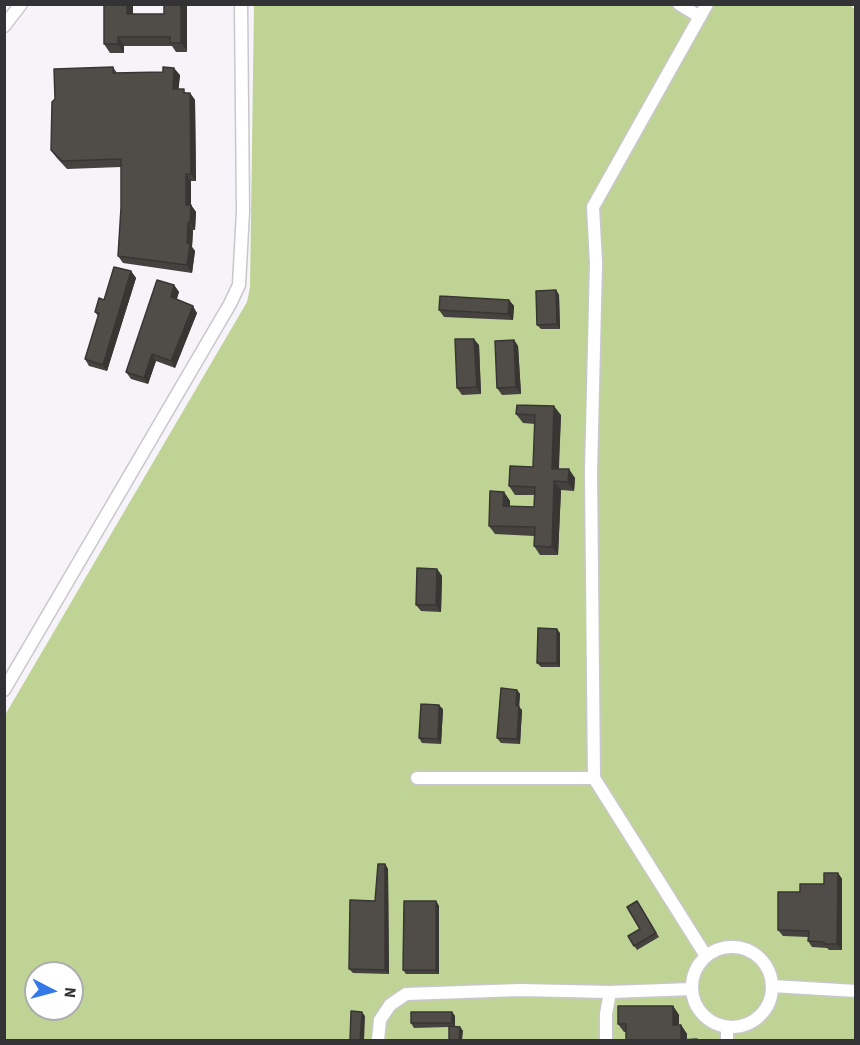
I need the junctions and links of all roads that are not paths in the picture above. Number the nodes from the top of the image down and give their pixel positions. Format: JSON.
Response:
{"nodes":[{"id":1,"x":21,"y":4,"type":"edge"},
{"id":2,"x":241,"y":4,"type":"edge"},
{"id":3,"x":679,"y":4,"type":"edge"},
{"id":4,"x":707,"y":4,"type":"edge"},
{"id":5,"x":700,"y":17,"type":"junction"},
{"id":6,"x":4,"y":26,"type":"edge"},
{"id":7,"x":4,"y":690,"type":"edge"},
{"id":8,"x":417,"y":778,"type":"dead end"},
{"id":9,"x":594,"y":778,"type":"junction"},
{"id":10,"x":706,"y":956,"type":"junction"},
{"id":11,"x":772,"y":986,"type":"junction"},
{"id":12,"x":692,"y":989,"type":"junction"},
{"id":13,"x":855,"y":991,"type":"edge"},
{"id":14,"x":610,"y":992,"type":"junction"},
{"id":15,"x":727,"y":1027,"type":"junction"},
{"id":16,"x":378,"y":1041,"type":"edge"},
{"id":17,"x":606,"y":1041,"type":"edge"},
{"id":18,"x":727,"y":1041,"type":"edge"}],
"edges":[{"from":1,"to":6,"type":"street"},
{"from":2,"to":7,"type":"street"},
{"from":3,"to":5,"type":"street"},
{"from":4,"to":5,"type":"street"},
{"from":5,"to":9,"type":"street"},
{"from":8,"to":9,"type":"street"},
{"from":9,"to":10,"type":"street"},
{"from":10,"to":11,"type":"street"},
{"from":10,"to":12,"type":"street"},
{"from":11,"to":13,"type":"street"},
{"from":11,"to":15,"type":"street"},
{"from":12,"to":14,"type":"street"},
{"from":12,"to":15,"type":"street"},
{"from":14,"to":16,"type":"street"},
{"from":14,"to":17,"type":"street"},
{"from":15,"to":18,"type":"street"}]}
